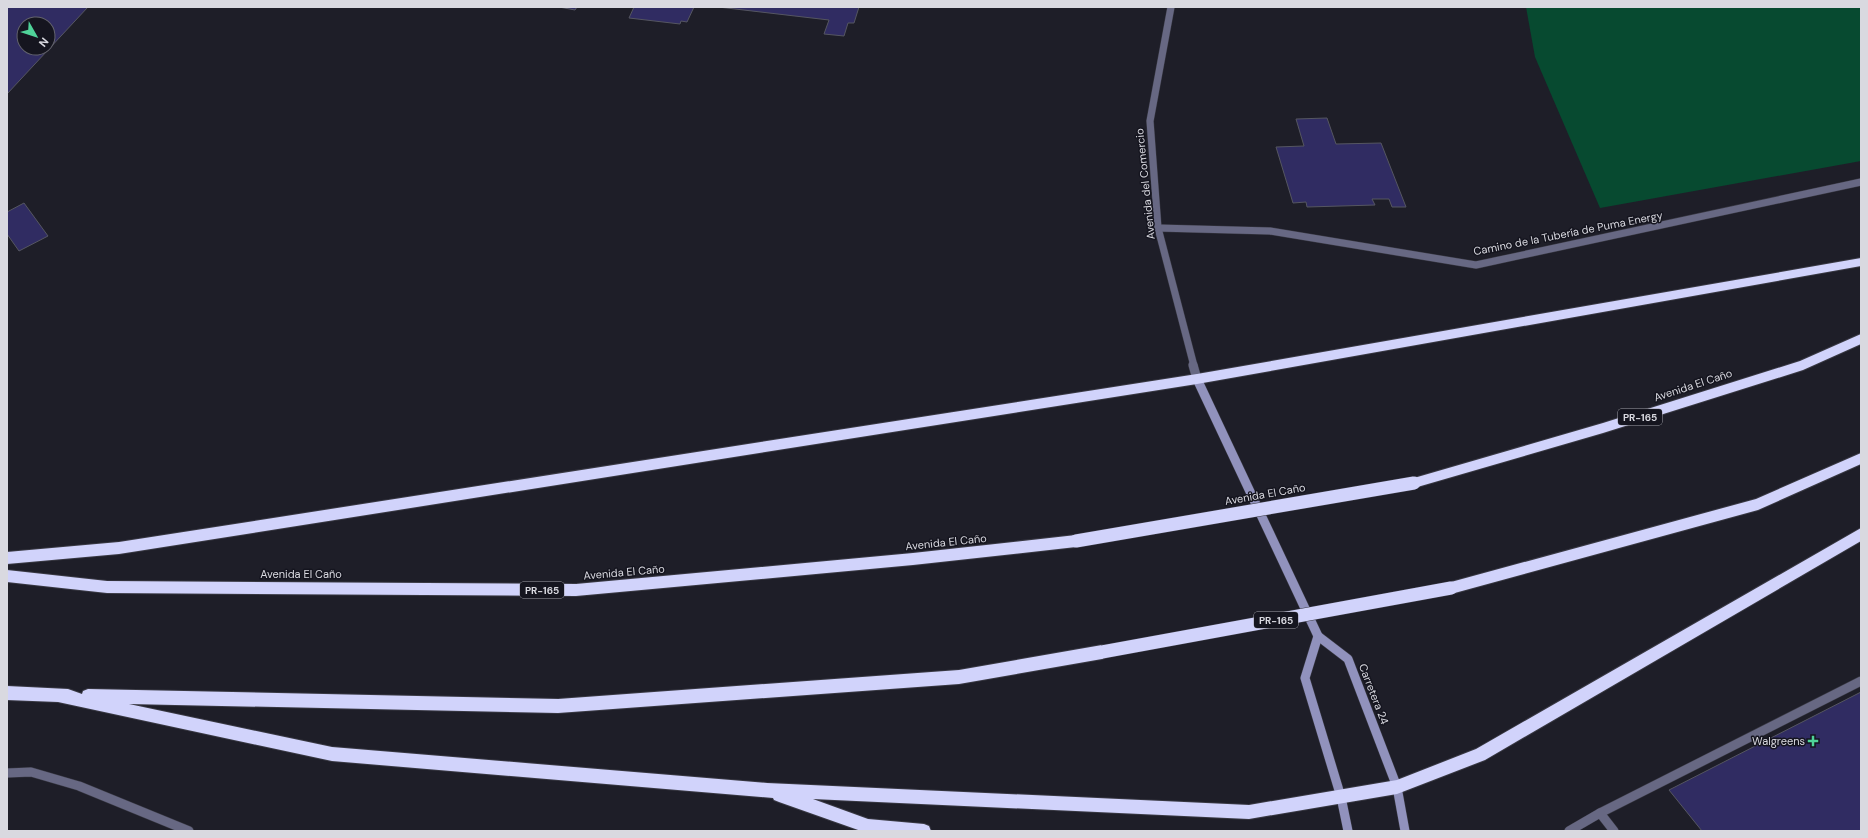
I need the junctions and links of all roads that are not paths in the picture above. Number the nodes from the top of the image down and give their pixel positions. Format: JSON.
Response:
{"nodes":[{"id":1,"x":1171,"y":7,"type":"edge"},
{"id":2,"x":1861,"y":182,"type":"edge"},
{"id":3,"x":1158,"y":228,"type":"junction"},
{"id":4,"x":1861,"y":262,"type":"edge"},
{"id":5,"x":1861,"y":339,"type":"edge"},
{"id":6,"x":1197,"y":379,"type":"junction"},
{"id":7,"x":1861,"y":458,"type":"edge"},
{"id":8,"x":1861,"y":534,"type":"edge"},
{"id":9,"x":7,"y":558,"type":"edge"},
{"id":10,"x":7,"y":576,"type":"edge"},
{"id":11,"x":1318,"y":636,"type":"junction"},
{"id":12,"x":1861,"y":681,"type":"edge"},
{"id":13,"x":7,"y":693,"type":"edge"},
{"id":14,"x":59,"y":696,"type":"junction"},
{"id":15,"x":7,"y":773,"type":"edge"},
{"id":16,"x":1397,"y":788,"type":"junction"},
{"id":17,"x":767,"y":790,"type":"junction"},
{"id":18,"x":1341,"y":797,"type":"junction"},
{"id":19,"x":1600,"y":814,"type":"junction"},
{"id":20,"x":189,"y":831,"type":"edge"},
{"id":21,"x":924,"y":831,"type":"edge"},
{"id":22,"x":1348,"y":831,"type":"edge"},
{"id":23,"x":1405,"y":831,"type":"edge"},
{"id":24,"x":1569,"y":831,"type":"edge"},
{"id":25,"x":1614,"y":831,"type":"edge"}],
"edges":[{"from":1,"to":3,"type":"street","name":"Avenida del Comercio"},
{"from":2,"to":3,"type":"street","name":"Camino de la Tubería de Puma Energy"},
{"from":3,"to":6,"type":"street","name":"Avenida del Comercio"},
{"from":4,"to":6,"type":"highway"},
{"from":5,"to":10,"type":"highway","name":"Avenida El Caño","number":"PR-165","bridge":true},
{"from":6,"to":9,"type":"highway"},
{"from":6,"to":11,"type":"main road"},
{"from":7,"to":14,"type":"highway","number":"PR-165","bridge":true},
{"from":8,"to":16,"type":"highway"},
{"from":11,"to":16,"type":"main road","name":"Carretera 24"},
{"from":11,"to":18,"type":"main road"},
{"from":12,"to":19,"type":"street"},
{"from":13,"to":14,"type":"highway","number":"PR-165"},
{"from":14,"to":17,"type":"highway"},
{"from":15,"to":20,"type":"street"},
{"from":16,"to":18,"type":"highway"},
{"from":16,"to":23,"type":"main road","name":"Carretera 24"},
{"from":17,"to":18,"type":"highway"},
{"from":17,"to":21,"type":"highway"},
{"from":18,"to":22,"type":"main road"},
{"from":19,"to":24,"type":"street"},
{"from":19,"to":25,"type":"street"}]}
